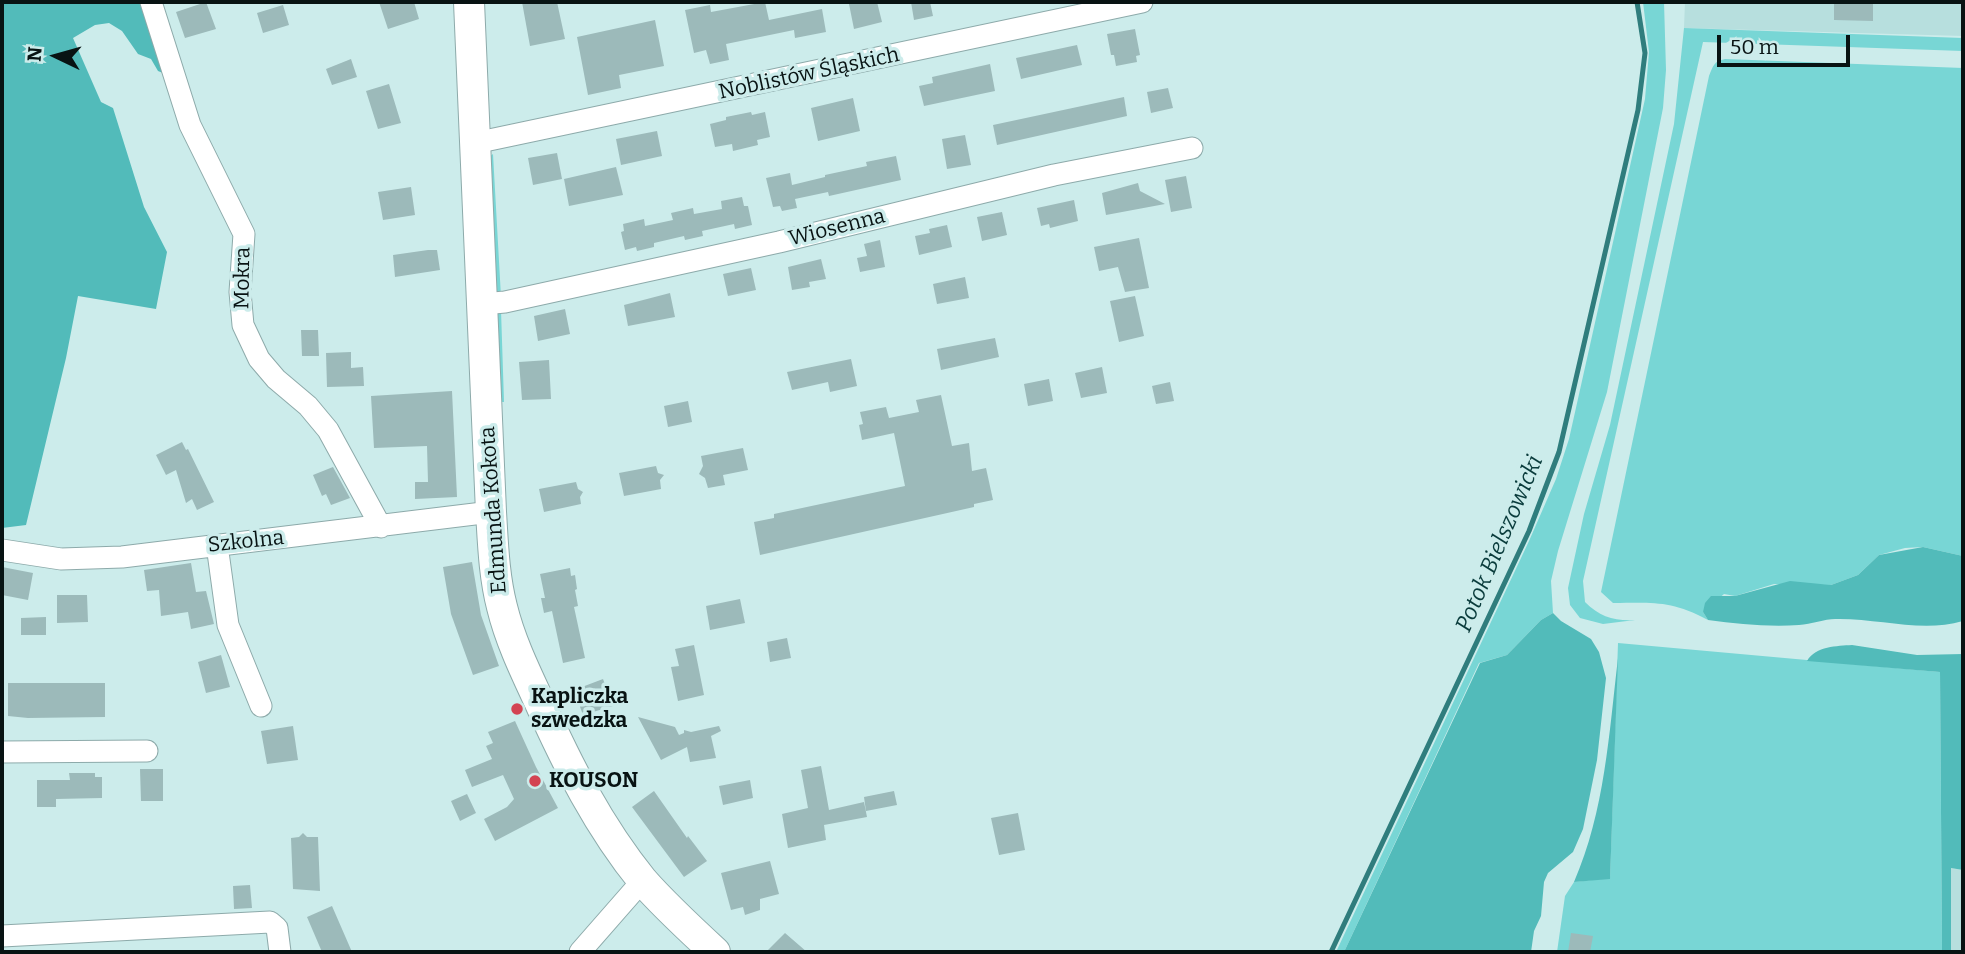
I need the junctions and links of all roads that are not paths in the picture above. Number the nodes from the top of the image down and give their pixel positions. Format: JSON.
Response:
{"nodes":[{"id":1,"x":151,"y":2,"type":"edge"},
{"id":2,"x":469,"y":2,"type":"edge"},
{"id":3,"x":1142,"y":2,"type":"edge"},
{"id":4,"x":475,"y":143,"type":"junction"},
{"id":5,"x":1192,"y":148,"type":"dead end"},
{"id":6,"x":482,"y":304,"type":"junction"},
{"id":7,"x":491,"y":512,"type":"junction"},
{"id":8,"x":381,"y":527,"type":"junction"},
{"id":9,"x":217,"y":545,"type":"junction"},
{"id":10,"x":2,"y":550,"type":"edge"},
{"id":11,"x":261,"y":706,"type":"dead end"},
{"id":12,"x":147,"y":751,"type":"dead end"},
{"id":13,"x":2,"y":752,"type":"edge"},
{"id":14,"x":643,"y":880,"type":"junction"},
{"id":15,"x":2,"y":936,"type":"edge"},
{"id":16,"x":280,"y":952,"type":"edge"},
{"id":17,"x":580,"y":952,"type":"edge"},
{"id":18,"x":715,"y":952,"type":"edge"}],
"edges":[{"from":1,"to":8,"type":"street","name":"Mokra"},
{"from":2,"to":4,"type":"street","name":"Edmunda Kokota"},
{"from":3,"to":4,"type":"street","name":"Noblistów Śląskich"},
{"from":4,"to":6,"type":"street","name":"Edmunda Kokota"},
{"from":5,"to":6,"type":"street","name":"Wiosenna"},
{"from":6,"to":7,"type":"street","name":"Edmunda Kokota"},
{"from":7,"to":8,"type":"street","name":"Szkolna"},
{"from":7,"to":14,"type":"street","name":"Edmunda Kokota"},
{"from":8,"to":9,"type":"street","name":"Szkolna"},
{"from":9,"to":10,"type":"street","name":"Szkolna"},
{"from":9,"to":11,"type":"street"},
{"from":12,"to":13,"type":"street"},
{"from":14,"to":17,"type":"street"},
{"from":14,"to":18,"type":"street","name":"Edmunda Kokota"},
{"from":15,"to":16,"type":"street"}]}
